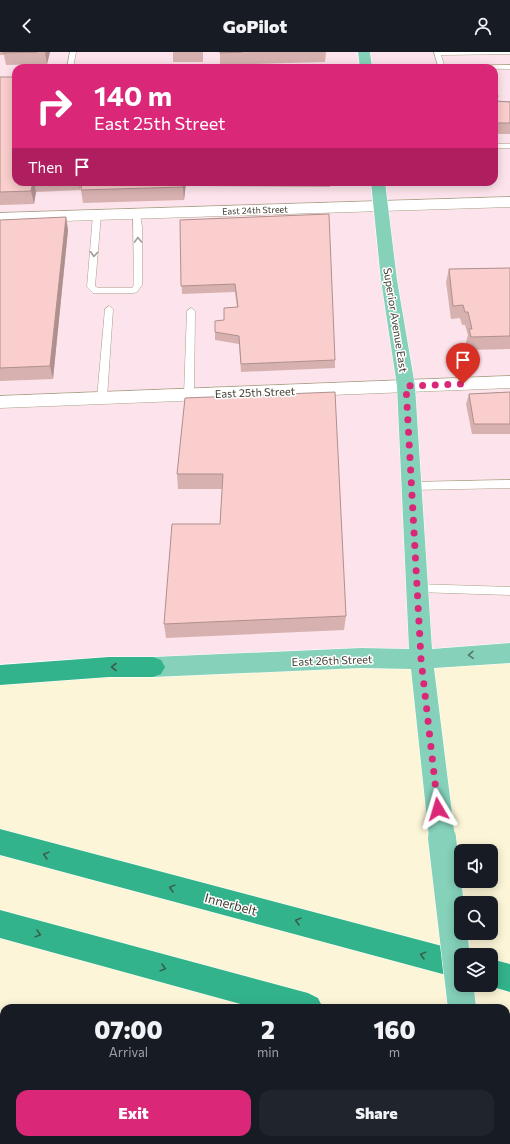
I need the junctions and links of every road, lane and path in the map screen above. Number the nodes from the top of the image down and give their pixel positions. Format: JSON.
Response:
{"nodes":[{"id":1,"x":73,"y":52,"type":"edge"},
{"id":2,"x":364,"y":52,"type":"edge"},
{"id":3,"x":438,"y":52,"type":"edge"},
{"id":4,"x":510,"y":52,"type":"edge"},
{"id":5,"x":71,"y":64,"type":"edge"},
{"id":6,"x":366,"y":64,"type":"edge"},
{"id":7,"x":441,"y":64,"type":"edge"},
{"id":8,"x":498,"y":67,"type":"edge"},
{"id":9,"x":510,"y":67,"type":"edge"},
{"id":10,"x":498,"y":146,"type":"edge"},
{"id":11,"x":510,"y":146,"type":"edge"},
{"id":12,"x":378,"y":186,"type":"edge"},
{"id":13,"x":510,"y":202,"type":"edge"},
{"id":14,"x":380,"y":206,"type":"junction"},
{"id":15,"x":136,"y":214,"type":"junction"},
{"id":16,"x":97,"y":215,"type":"junction"},
{"id":17,"x":0,"y":218,"type":"edge"},
{"id":18,"x":109,"y":309,"type":"dead end"},
{"id":19,"x":191,"y":311,"type":"dead end"},
{"id":20,"x":510,"y":382,"type":"edge"},
{"id":21,"x":406,"y":386,"type":"junction"},
{"id":22,"x":189,"y":395,"type":"junction"},
{"id":23,"x":102,"y":398,"type":"junction"},
{"id":24,"x":0,"y":402,"type":"edge"},
{"id":25,"x":510,"y":484,"type":"edge"},
{"id":26,"x":411,"y":486,"type":"junction"},
{"id":27,"x":416,"y":588,"type":"junction"},
{"id":28,"x":510,"y":591,"type":"edge"},
{"id":29,"x":510,"y":653,"type":"edge"},
{"id":30,"x":421,"y":659,"type":"junction"},
{"id":31,"x":153,"y":667,"type":"joint"},
{"id":32,"x":0,"y":675,"type":"edge"},
{"id":33,"x":0,"y":842,"type":"edge"},
{"id":34,"x":0,"y":924,"type":"edge"},
{"id":35,"x":454,"y":963,"type":"edge"},
{"id":36,"x":498,"y":975,"type":"edge"},
{"id":37,"x":510,"y":978,"type":"edge"},
{"id":38,"x":293,"y":1004,"type":"edge"},
{"id":39,"x":462,"y":1004,"type":"edge"}],
"edges":[{"from":1,"to":5,"type":"lane"},
{"from":2,"to":6,"type":"main road"},
{"from":3,"to":4,"type":"lane"},
{"from":3,"to":7,"type":"lane"},
{"from":8,"to":9,"type":"lane"},
{"from":10,"to":11,"type":"lane"},
{"from":12,"to":14,"type":"main road","name":"Superior Avenue East"},
{"from":13,"to":14,"type":"street","name":"East 24th Street"},
{"from":14,"to":15,"type":"street","name":"East 24th Street"},
{"from":14,"to":21,"type":"main road","name":"Superior Avenue East"},
{"from":15,"to":16,"type":"street","name":"East 24th Street"},
{"from":16,"to":15,"type":"lane","one_way":true},
{"from":16,"to":17,"type":"street","name":"East 24th Street"},
{"from":18,"to":23,"type":"lane"},
{"from":19,"to":22,"type":"lane"},
{"from":20,"to":21,"type":"street","name":"East 25th Street"},
{"from":21,"to":22,"type":"street","name":"East 25th Street"},
{"from":21,"to":26,"type":"main road","name":"Superior Avenue East"},
{"from":22,"to":23,"type":"street","name":"East 25th Street"},
{"from":23,"to":24,"type":"street","name":"East 25th Street"},
{"from":25,"to":26,"type":"lane"},
{"from":26,"to":27,"type":"main road","name":"Superior Avenue East"},
{"from":27,"to":28,"type":"lane"},
{"from":27,"to":30,"type":"main road","name":"Superior Avenue East"},
{"from":29,"to":30,"type":"main road","name":"East 26th Street","one_way":true},
{"from":30,"to":31,"type":"main road","name":"East 26th Street"},
{"from":30,"to":39,"type":"main road","name":"Superior Avenue East","bridge":true},
{"from":31,"to":32,"type":"highway","one_way":true},
{"from":35,"to":33,"type":"highway","name":"Innerbelt","one_way":true},
{"from":34,"to":38,"type":"highway","one_way":true},
{"from":36,"to":37,"type":"highway"}]}
